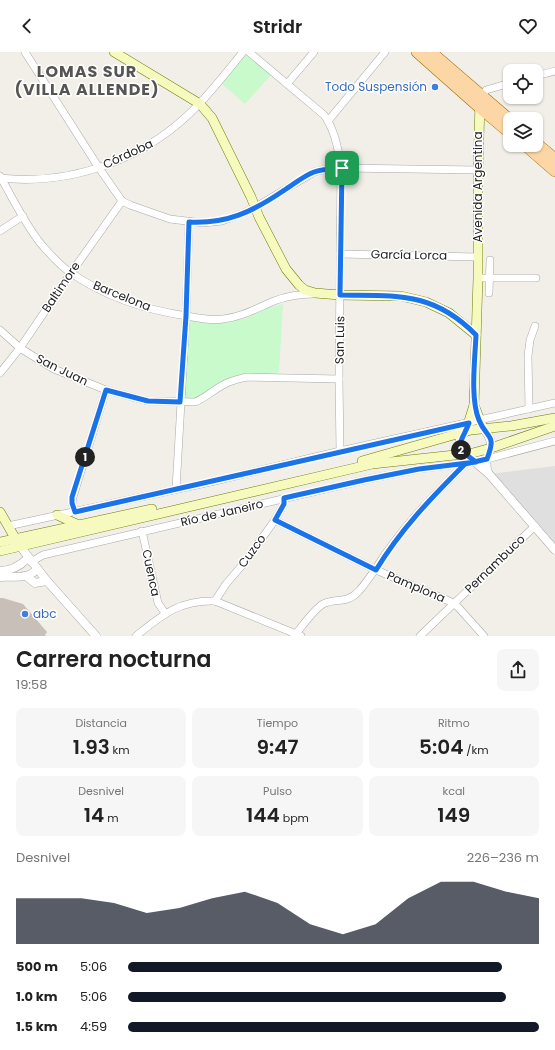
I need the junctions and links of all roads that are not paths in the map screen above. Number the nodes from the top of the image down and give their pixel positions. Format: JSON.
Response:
{"nodes":[{"id":1,"x":25,"y":52,"type":"edge"},
{"id":2,"x":114,"y":52,"type":"edge"},
{"id":3,"x":243,"y":52,"type":"edge"},
{"id":4,"x":249,"y":52,"type":"edge"},
{"id":5,"x":314,"y":52,"type":"edge"},
{"id":6,"x":385,"y":52,"type":"edge"},
{"id":7,"x":417,"y":52,"type":"edge"},
{"id":8,"x":431,"y":52,"type":"edge"},
{"id":9,"x":555,"y":71,"type":"edge"},
{"id":10,"x":543,"y":74,"type":"edge"},
{"id":11,"x":287,"y":84,"type":"junction"},
{"id":12,"x":503,"y":85,"type":"edge"},
{"id":13,"x":482,"y":96,"type":"junction"},
{"id":14,"x":200,"y":104,"type":"junction"},
{"id":15,"x":479,"y":108,"type":"junction"},
{"id":16,"x":503,"y":114,"type":"edge"},
{"id":17,"x":328,"y":121,"type":"junction"},
{"id":18,"x":503,"y":127,"type":"edge"},
{"id":19,"x":543,"y":149,"type":"edge"},
{"id":20,"x":533,"y":152,"type":"edge"},
{"id":21,"x":555,"y":159,"type":"edge"},
{"id":22,"x":99,"y":168,"type":"junction"},
{"id":23,"x":342,"y":168,"type":"junction"},
{"id":24,"x":478,"y":170,"type":"junction"},
{"id":25,"x":555,"y":170,"type":"edge"},
{"id":26,"x":0,"y":178,"type":"edge"},
{"id":27,"x":122,"y":201,"type":"junction"},
{"id":28,"x":256,"y":207,"type":"junction"},
{"id":29,"x":23,"y":216,"type":"junction"},
{"id":30,"x":189,"y":222,"type":"junction"},
{"id":31,"x":0,"y":231,"type":"edge"},
{"id":32,"x":340,"y":254,"type":"junction"},
{"id":33,"x":478,"y":257,"type":"junction"},
{"id":34,"x":490,"y":260,"type":"dead end"},
{"id":35,"x":71,"y":273,"type":"junction"},
{"id":36,"x":478,"y":278,"type":"junction"},
{"id":37,"x":490,"y":278,"type":"junction"},
{"id":38,"x":536,"y":278,"type":"dead end"},
{"id":39,"x":315,"y":293,"type":"junction"},
{"id":40,"x":489,"y":293,"type":"dead end"},
{"id":41,"x":340,"y":295,"type":"junction"},
{"id":42,"x":186,"y":316,"type":"junction"},
{"id":43,"x":535,"y":326,"type":"dead end"},
{"id":44,"x":0,"y":330,"type":"edge"},
{"id":45,"x":476,"y":335,"type":"junction"},
{"id":46,"x":20,"y":348,"type":"junction"},
{"id":47,"x":0,"y":373,"type":"edge"},
{"id":48,"x":339,"y":379,"type":"junction"},
{"id":49,"x":106,"y":390,"type":"junction"},
{"id":50,"x":180,"y":402,"type":"junction"},
{"id":51,"x":555,"y":403,"type":"edge"},
{"id":52,"x":474,"y":405,"type":"junction"},
{"id":53,"x":529,"y":409,"type":"junction"},
{"id":54,"x":555,"y":418,"type":"edge"},
{"id":55,"x":481,"y":424,"type":"junction"},
{"id":56,"x":555,"y":426,"type":"edge"},
{"id":57,"x":467,"y":427,"type":"junction"},
{"id":58,"x":555,"y":441,"type":"edge"},
{"id":59,"x":491,"y":448,"type":"junction"},
{"id":60,"x":340,"y":451,"type":"junction"},
{"id":61,"x":465,"y":454,"type":"junction"},
{"id":62,"x":487,"y":459,"type":"junction"},
{"id":63,"x":476,"y":462,"type":"junction"},
{"id":64,"x":465,"y":464,"type":"junction"},
{"id":65,"x":488,"y":474,"type":"junction"},
{"id":66,"x":176,"y":489,"type":"junction"},
{"id":67,"x":284,"y":498,"type":"junction"},
{"id":68,"x":75,"y":512,"type":"junction"},
{"id":69,"x":0,"y":514,"type":"edge"},
{"id":70,"x":57,"y":515,"type":"junction"},
{"id":71,"x":275,"y":520,"type":"junction"},
{"id":72,"x":79,"y":525,"type":"junction"},
{"id":73,"x":8,"y":526,"type":"junction"},
{"id":74,"x":535,"y":526,"type":"junction"},
{"id":75,"x":142,"y":531,"type":"junction"},
{"id":76,"x":0,"y":542,"type":"edge"},
{"id":77,"x":18,"y":542,"type":"junction"},
{"id":78,"x":555,"y":550,"type":"edge"},
{"id":79,"x":0,"y":551,"type":"edge"},
{"id":80,"x":32,"y":563,"type":"junction"},
{"id":81,"x":376,"y":570,"type":"junction"},
{"id":82,"x":0,"y":571,"type":"edge"},
{"id":83,"x":26,"y":576,"type":"junction"},
{"id":84,"x":0,"y":577,"type":"edge"},
{"id":85,"x":47,"y":581,"type":"junction"},
{"id":86,"x":215,"y":602,"type":"junction"},
{"id":87,"x":454,"y":604,"type":"junction"},
{"id":88,"x":165,"y":613,"type":"junction"},
{"id":89,"x":297,"y":635,"type":"edge"},
{"id":90,"x":96,"y":636,"type":"edge"},
{"id":91,"x":136,"y":636,"type":"edge"},
{"id":92,"x":420,"y":636,"type":"edge"},
{"id":93,"x":484,"y":636,"type":"edge"}],
"edges":[{"from":1,"to":22,"type":"street"},
{"from":2,"to":14,"type":"main road"},
{"from":3,"to":14,"type":"street","name":"Córdoba"},
{"from":4,"to":11,"type":"street","name":"San Luis"},
{"from":5,"to":11,"type":"street"},
{"from":6,"to":17,"type":"street"},
{"from":7,"to":15,"type":"main road"},
{"from":8,"to":13,"type":"main road"},
{"from":9,"to":10,"type":"street"},
{"from":11,"to":17,"type":"street","name":"San Luis"},
{"from":12,"to":13,"type":"street"},
{"from":13,"to":15,"type":"main road","name":"Avenida Argentina"},
{"from":13,"to":16,"type":"main road"},
{"from":14,"to":22,"type":"street","name":"Córdoba"},
{"from":14,"to":28,"type":"main road"},
{"from":15,"to":18,"type":"main road"},
{"from":15,"to":24,"type":"main road","name":"Avenida Argentina"},
{"from":17,"to":23,"type":"street","name":"San Luis"},
{"from":19,"to":21,"type":"main road"},
{"from":20,"to":25,"type":"main road"},
{"from":22,"to":26,"type":"street","name":"Córdoba"},
{"from":22,"to":27,"type":"street"},
{"from":23,"to":24,"type":"street"},
{"from":23,"to":28,"type":"street"},
{"from":23,"to":32,"type":"street","name":"San Luis"},
{"from":24,"to":33,"type":"main road","name":"Avenida Argentina"},
{"from":26,"to":29,"type":"street","name":"Barcelona"},
{"from":27,"to":30,"type":"street"},
{"from":27,"to":35,"type":"street","name":"Baltimore"},
{"from":28,"to":30,"type":"street"},
{"from":28,"to":39,"type":"main road"},
{"from":29,"to":31,"type":"street"},
{"from":29,"to":35,"type":"street","name":"Barcelona"},
{"from":30,"to":42,"type":"street"},
{"from":32,"to":33,"type":"street","name":"García Lorca"},
{"from":32,"to":41,"type":"street","name":"San Luis"},
{"from":33,"to":36,"type":"main road","name":"Avenida Argentina"},
{"from":34,"to":37,"type":"street"},
{"from":35,"to":42,"type":"street","name":"Barcelona"},
{"from":35,"to":46,"type":"street","name":"Baltimore"},
{"from":36,"to":37,"type":"street"},
{"from":36,"to":45,"type":"main road","name":"Avenida Argentina"},
{"from":37,"to":38,"type":"street"},
{"from":37,"to":40,"type":"street"},
{"from":39,"to":41,"type":"main road"},
{"from":39,"to":42,"type":"street","name":"Barcelona"},
{"from":41,"to":45,"type":"main road"},
{"from":41,"to":48,"type":"street","name":"San Luis"},
{"from":42,"to":50,"type":"street"},
{"from":43,"to":53,"type":"street"},
{"from":44,"to":46,"type":"street","name":"San Juan"},
{"from":45,"to":52,"type":"main road","name":"Avenida Argentina"},
{"from":46,"to":47,"type":"street","name":"Baltimore"},
{"from":46,"to":49,"type":"street","name":"San Juan"},
{"from":48,"to":50,"type":"street","name":"San Juan"},
{"from":48,"to":60,"type":"street","name":"San Luis"},
{"from":49,"to":50,"type":"street","name":"San Juan"},
{"from":49,"to":68,"type":"street"},
{"from":50,"to":66,"type":"street"},
{"from":51,"to":53,"type":"street"},
{"from":52,"to":55,"type":"main road","name":"Avenida Argentina"},
{"from":52,"to":57,"type":"main road","name":"Avenida Argentina"},
{"from":53,"to":55,"type":"street"},
{"from":54,"to":55,"type":"main road"},
{"from":55,"to":57,"type":"main road"},
{"from":55,"to":59,"type":"street"},
{"from":56,"to":59,"type":"main road"},
{"from":57,"to":60,"type":"street"},
{"from":57,"to":61,"type":"street"},
{"from":57,"to":72,"type":"main road"},
{"from":58,"to":62,"type":"street","name":"Río de Janeiro"},
{"from":59,"to":61,"type":"main road"},
{"from":59,"to":62,"type":"street"},
{"from":60,"to":66,"type":"street"},
{"from":61,"to":63,"type":"street"},
{"from":61,"to":77,"type":"main road"},
{"from":62,"to":63,"type":"street","name":"Río de Janeiro"},
{"from":62,"to":65,"type":"street"},
{"from":63,"to":64,"type":"street","name":"Río de Janeiro"},
{"from":63,"to":65,"type":"street"},
{"from":64,"to":67,"type":"street","name":"Río de Janeiro"},
{"from":64,"to":81,"type":"street"},
{"from":65,"to":74,"type":"street"},
{"from":66,"to":68,"type":"street"},
{"from":67,"to":71,"type":"street","name":"Cuzco"},
{"from":67,"to":75,"type":"street","name":"Río de Janeiro"},
{"from":68,"to":70,"type":"street"},
{"from":69,"to":73,"type":"main road"},
{"from":70,"to":72,"type":"main road"},
{"from":70,"to":73,"type":"street"},
{"from":71,"to":81,"type":"street","name":"Pamplona"},
{"from":71,"to":86,"type":"street","name":"Cuzco"},
{"from":72,"to":77,"type":"main road"},
{"from":73,"to":77,"type":"main road"},
{"from":74,"to":78,"type":"street"},
{"from":74,"to":87,"type":"street","name":"Pernambuco"},
{"from":75,"to":80,"type":"street","name":"Río de Janeiro"},
{"from":75,"to":88,"type":"street","name":"Cuenca"},
{"from":76,"to":77,"type":"main road"},
{"from":77,"to":79,"type":"main road"},
{"from":77,"to":80,"type":"street"},
{"from":80,"to":82,"type":"street"},
{"from":80,"to":83,"type":"street"},
{"from":80,"to":85,"type":"street"},
{"from":81,"to":87,"type":"street","name":"Pamplona"},
{"from":81,"to":89,"type":"street"},
{"from":83,"to":84,"type":"street"},
{"from":83,"to":85,"type":"street"},
{"from":85,"to":90,"type":"street"},
{"from":86,"to":88,"type":"street"},
{"from":86,"to":89,"type":"street"},
{"from":87,"to":92,"type":"street","name":"Pernambuco"},
{"from":87,"to":93,"type":"street","name":"Pamplona"},
{"from":88,"to":91,"type":"street"}]}
